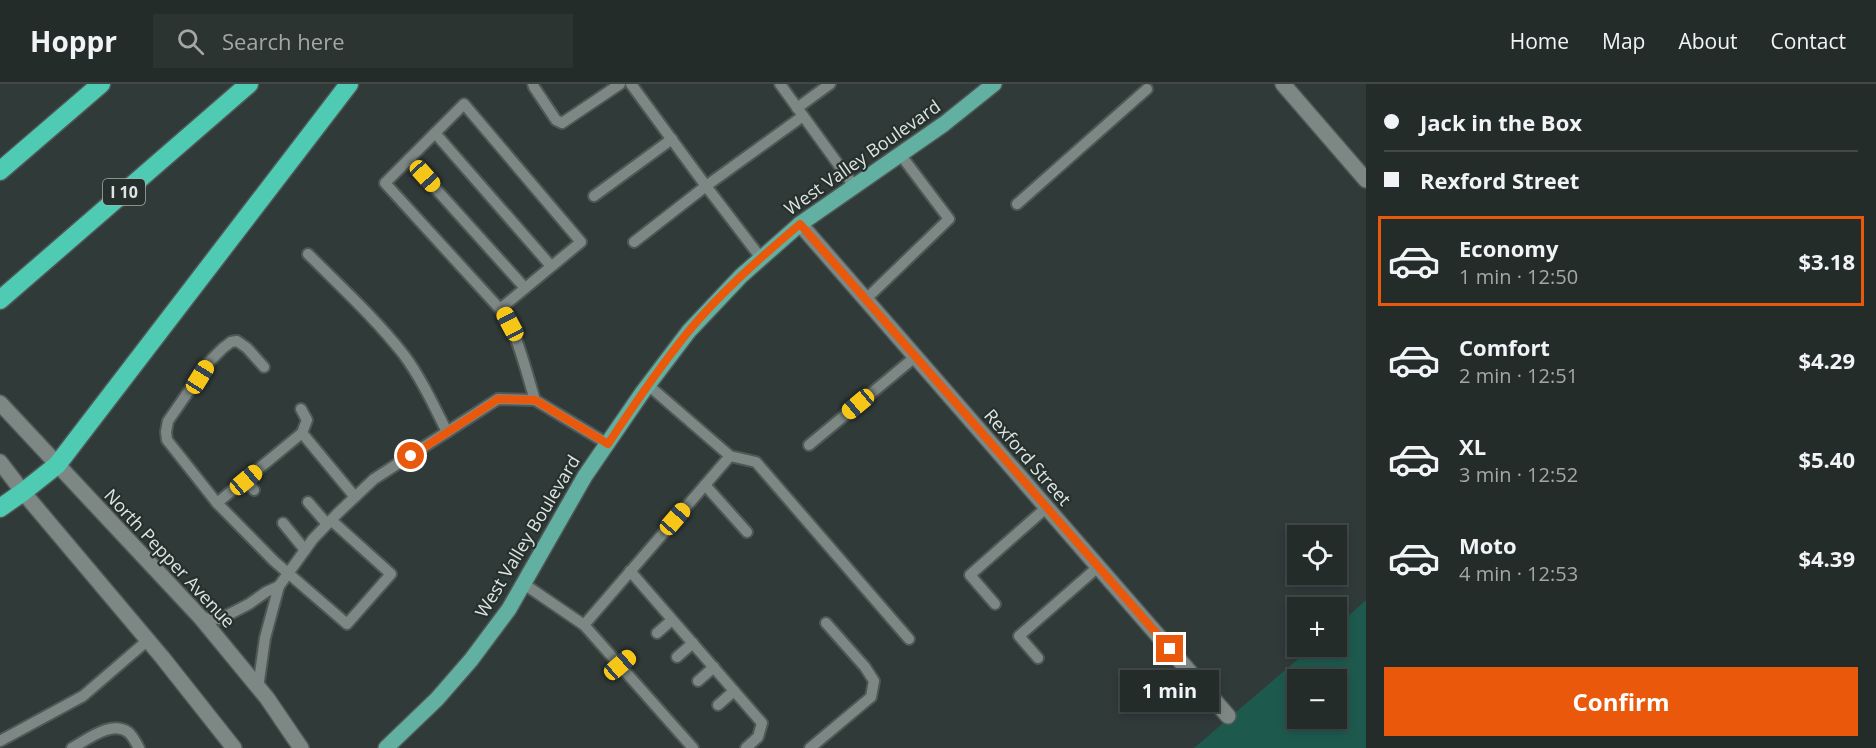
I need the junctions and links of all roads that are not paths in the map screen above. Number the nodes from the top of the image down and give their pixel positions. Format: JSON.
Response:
{"nodes":[{"id":1,"x":101,"y":84,"type":"edge"},
{"id":2,"x":249,"y":84,"type":"edge"},
{"id":3,"x":349,"y":84,"type":"edge"},
{"id":4,"x":533,"y":84,"type":"edge"},
{"id":5,"x":620,"y":84,"type":"edge"},
{"id":6,"x":631,"y":84,"type":"edge"},
{"id":7,"x":780,"y":84,"type":"edge"},
{"id":8,"x":830,"y":84,"type":"edge"},
{"id":9,"x":994,"y":84,"type":"edge"},
{"id":10,"x":1283,"y":84,"type":"edge"},
{"id":11,"x":1147,"y":89,"type":"dead end"},
{"id":12,"x":800,"y":112,"type":"junction"},
{"id":13,"x":435,"y":133,"type":"junction"},
{"id":14,"x":672,"y":139,"type":"junction"},
{"id":15,"x":900,"y":154,"type":"junction"},
{"id":16,"x":409,"y":159,"type":"junction"},
{"id":17,"x":0,"y":171,"type":"edge"},
{"id":18,"x":1366,"y":180,"type":"edge"},
{"id":19,"x":706,"y":186,"type":"junction"},
{"id":20,"x":854,"y":186,"type":"junction"},
{"id":21,"x":594,"y":196,"type":"dead end"},
{"id":22,"x":1017,"y":204,"type":"dead end"},
{"id":23,"x":800,"y":224,"type":"junction"},
{"id":24,"x":634,"y":242,"type":"dead end"},
{"id":25,"x":308,"y":254,"type":"dead end"},
{"id":26,"x":761,"y":258,"type":"junction"},
{"id":27,"x":551,"y":266,"type":"junction"},
{"id":28,"x":525,"y":288,"type":"junction"},
{"id":29,"x":0,"y":300,"type":"edge"},
{"id":30,"x":865,"y":300,"type":"junction"},
{"id":31,"x":500,"y":309,"type":"junction"},
{"id":32,"x":915,"y":357,"type":"junction"},
{"id":33,"x":264,"y":367,"type":"dead end"},
{"id":34,"x":648,"y":385,"type":"junction"},
{"id":35,"x":535,"y":400,"type":"junction"},
{"id":36,"x":1,"y":403,"type":"edge"},
{"id":37,"x":301,"y":410,"type":"dead end"},
{"id":38,"x":447,"y":432,"type":"junction"},
{"id":39,"x":302,"y":434,"type":"junction"},
{"id":40,"x":608,"y":444,"type":"junction"},
{"id":41,"x":808,"y":445,"type":"dead end"},
{"id":42,"x":730,"y":456,"type":"junction"},
{"id":43,"x":272,"y":458,"type":"junction"},
{"id":44,"x":0,"y":462,"type":"edge"},
{"id":45,"x":57,"y":465,"type":"junction"},
{"id":46,"x":280,"y":468,"type":"dead end"},
{"id":47,"x":246,"y":480,"type":"junction"},
{"id":48,"x":705,"y":484,"type":"junction"},
{"id":49,"x":254,"y":490,"type":"dead end"},
{"id":50,"x":23,"y":492,"type":"junction"},
{"id":51,"x":355,"y":497,"type":"junction"},
{"id":52,"x":308,"y":502,"type":"dead end"},
{"id":53,"x":217,"y":503,"type":"junction"},
{"id":54,"x":0,"y":508,"type":"edge"},
{"id":55,"x":1046,"y":508,"type":"junction"},
{"id":56,"x":329,"y":522,"type":"junction"},
{"id":57,"x":283,"y":523,"type":"dead end"},
{"id":58,"x":747,"y":532,"type":"dead end"},
{"id":59,"x":305,"y":550,"type":"junction"},
{"id":60,"x":1098,"y":567,"type":"junction"},
{"id":61,"x":630,"y":571,"type":"junction"},
{"id":62,"x":289,"y":573,"type":"junction"},
{"id":63,"x":524,"y":584,"type":"junction"},
{"id":64,"x":279,"y":586,"type":"junction"},
{"id":65,"x":995,"y":604,"type":"dead end"},
{"id":66,"x":201,"y":618,"type":"junction"},
{"id":67,"x":672,"y":620,"type":"junction"},
{"id":68,"x":826,"y":623,"type":"dead end"},
{"id":69,"x":584,"y":625,"type":"junction"},
{"id":70,"x":657,"y":633,"type":"dead end"},
{"id":71,"x":909,"y":639,"type":"dead end"},
{"id":72,"x":148,"y":640,"type":"junction"},
{"id":73,"x":693,"y":643,"type":"junction"},
{"id":74,"x":629,"y":657,"type":"dead end"},
{"id":75,"x":677,"y":657,"type":"dead end"},
{"id":76,"x":1038,"y":658,"type":"dead end"},
{"id":77,"x":620,"y":665,"type":"junction"},
{"id":78,"x":714,"y":667,"type":"junction"},
{"id":79,"x":698,"y":681,"type":"dead end"},
{"id":80,"x":258,"y":688,"type":"junction"},
{"id":81,"x":735,"y":691,"type":"junction"},
{"id":82,"x":718,"y":705,"type":"dead end"},
{"id":83,"x":1228,"y":716,"type":"dead end"},
{"id":84,"x":0,"y":741,"type":"edge"},
{"id":85,"x":72,"y":748,"type":"edge"},
{"id":86,"x":139,"y":748,"type":"edge"},
{"id":87,"x":234,"y":748,"type":"edge"},
{"id":88,"x":301,"y":748,"type":"edge"},
{"id":89,"x":386,"y":748,"type":"edge"},
{"id":90,"x":693,"y":748,"type":"edge"},
{"id":91,"x":746,"y":748,"type":"edge"},
{"id":92,"x":810,"y":748,"type":"edge"}],
"edges":[{"from":1,"to":17,"type":"highway"},
{"from":2,"to":29,"type":"highway","number":"I 10"},
{"from":3,"to":45,"type":"highway"},
{"from":4,"to":5,"type":"lane"},
{"from":6,"to":14,"type":"lane"},
{"from":7,"to":12,"type":"lane"},
{"from":8,"to":12,"type":"lane"},
{"from":9,"to":15,"type":"main road","name":"West Valley Boulevard"},
{"from":10,"to":18,"type":"main road"},
{"from":11,"to":22,"type":"lane"},
{"from":12,"to":19,"type":"lane"},
{"from":12,"to":20,"type":"lane"},
{"from":13,"to":16,"type":"lane"},
{"from":13,"to":27,"type":"lane"},
{"from":13,"to":27,"type":"lane"},
{"from":14,"to":19,"type":"lane"},
{"from":14,"to":21,"type":"lane"},
{"from":15,"to":20,"type":"main road","name":"West Valley Boulevard"},
{"from":15,"to":30,"type":"lane"},
{"from":16,"to":28,"type":"lane"},
{"from":16,"to":31,"type":"lane"},
{"from":19,"to":24,"type":"lane"},
{"from":19,"to":26,"type":"lane"},
{"from":20,"to":23,"type":"main road","name":"West Valley Boulevard"},
{"from":23,"to":26,"type":"main road","name":"West Valley Boulevard"},
{"from":23,"to":30,"type":"main road","name":"Rexford Street"},
{"from":25,"to":38,"type":"lane"},
{"from":26,"to":34,"type":"main road","name":"West Valley Boulevard"},
{"from":27,"to":28,"type":"lane"},
{"from":28,"to":31,"type":"lane"},
{"from":30,"to":32,"type":"main road","name":"Rexford Street"},
{"from":31,"to":35,"type":"lane"},
{"from":32,"to":41,"type":"lane"},
{"from":32,"to":55,"type":"main road","name":"Rexford Street"},
{"from":33,"to":53,"type":"lane"},
{"from":34,"to":40,"type":"main road","name":"West Valley Boulevard"},
{"from":34,"to":42,"type":"lane"},
{"from":35,"to":38,"type":"lane"},
{"from":35,"to":40,"type":"lane"},
{"from":36,"to":45,"type":"main road","name":"North Pepper Avenue"},
{"from":37,"to":39,"type":"lane"},
{"from":38,"to":51,"type":"lane"},
{"from":39,"to":43,"type":"lane"},
{"from":39,"to":51,"type":"lane"},
{"from":40,"to":63,"type":"main road","name":"West Valley Boulevard"},
{"from":42,"to":48,"type":"lane"},
{"from":42,"to":71,"type":"lane"},
{"from":43,"to":46,"type":"lane"},
{"from":43,"to":47,"type":"lane"},
{"from":44,"to":50,"type":"main road"},
{"from":45,"to":50,"type":"highway"},
{"from":45,"to":66,"type":"main road","name":"North Pepper Avenue"},
{"from":47,"to":49,"type":"lane"},
{"from":47,"to":53,"type":"lane"},
{"from":48,"to":58,"type":"lane"},
{"from":48,"to":61,"type":"lane"},
{"from":50,"to":54,"type":"highway"},
{"from":50,"to":72,"type":"main road"},
{"from":51,"to":56,"type":"lane"},
{"from":52,"to":56,"type":"lane"},
{"from":53,"to":62,"type":"lane"},
{"from":55,"to":60,"type":"main road","name":"Rexford Street"},
{"from":55,"to":65,"type":"lane"},
{"from":56,"to":59,"type":"lane"},
{"from":56,"to":62,"type":"lane"},
{"from":57,"to":59,"type":"lane"},
{"from":59,"to":62,"type":"lane"},
{"from":60,"to":76,"type":"lane"},
{"from":60,"to":83,"type":"main road","name":"Rexford Street"},
{"from":61,"to":67,"type":"lane"},
{"from":61,"to":69,"type":"lane"},
{"from":62,"to":64,"type":"lane"},
{"from":63,"to":69,"type":"lane"},
{"from":63,"to":89,"type":"main road","name":"West Valley Boulevard"},
{"from":64,"to":66,"type":"lane"},
{"from":64,"to":80,"type":"lane"},
{"from":66,"to":80,"type":"main road","name":"North Pepper Avenue"},
{"from":67,"to":70,"type":"lane"},
{"from":67,"to":73,"type":"lane"},
{"from":68,"to":92,"type":"lane"},
{"from":69,"to":77,"type":"lane"},
{"from":72,"to":84,"type":"lane"},
{"from":72,"to":87,"type":"main road"},
{"from":73,"to":75,"type":"lane"},
{"from":73,"to":78,"type":"lane"},
{"from":74,"to":77,"type":"lane"},
{"from":77,"to":90,"type":"lane"},
{"from":78,"to":79,"type":"lane"},
{"from":78,"to":81,"type":"lane"},
{"from":80,"to":88,"type":"main road","name":"North Pepper Avenue"},
{"from":81,"to":82,"type":"lane"},
{"from":81,"to":91,"type":"lane"},
{"from":85,"to":86,"type":"lane"}]}
